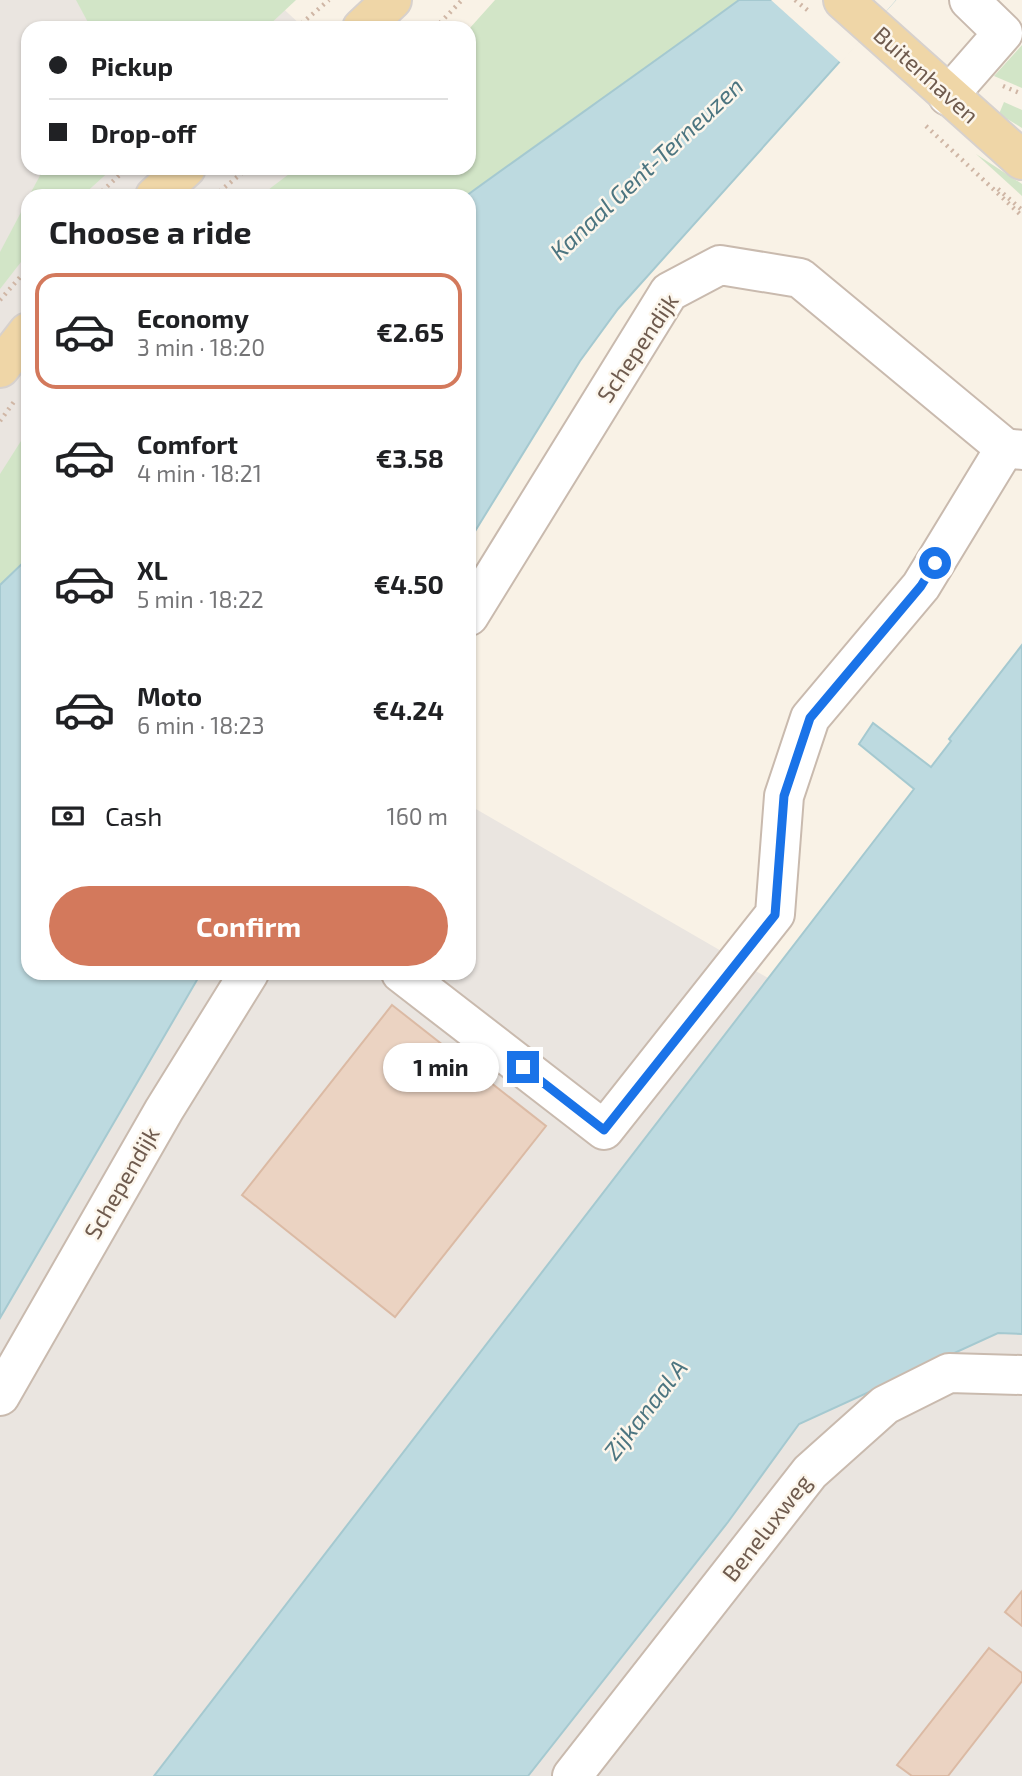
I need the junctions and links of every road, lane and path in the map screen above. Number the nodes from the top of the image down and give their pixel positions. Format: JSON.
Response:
{"nodes":[{"id":1,"x":329,"y":0,"type":"edge"},
{"id":2,"x":391,"y":0,"type":"edge"},
{"id":3,"x":462,"y":0,"type":"edge"},
{"id":4,"x":844,"y":0,"type":"edge"},
{"id":5,"x":969,"y":0,"type":"edge"},
{"id":6,"x":304,"y":21,"type":"edge"},
{"id":7,"x":369,"y":21,"type":"edge"},
{"id":8,"x":442,"y":21,"type":"edge"},
{"id":9,"x":936,"y":110,"type":"junction"},
{"id":10,"x":1018,"y":154,"type":"edge"},
{"id":11,"x":120,"y":175,"type":"edge"},
{"id":12,"x":178,"y":175,"type":"edge"},
{"id":13,"x":240,"y":175,"type":"edge"},
{"id":14,"x":104,"y":189,"type":"edge"},
{"id":15,"x":163,"y":189,"type":"edge"},
{"id":16,"x":222,"y":189,"type":"edge"},
{"id":17,"x":1022,"y":216,"type":"edge"},
{"id":18,"x":21,"y":276,"type":"edge"},
{"id":19,"x":0,"y":300,"type":"edge"},
{"id":20,"x":21,"y":341,"type":"edge"},
{"id":21,"x":0,"y":368,"type":"edge"},
{"id":22,"x":1014,"y":449,"type":"edge"},
{"id":23,"x":476,"y":605,"type":"edge"},
{"id":24,"x":244,"y":980,"type":"edge"},
{"id":25,"x":410,"y":980,"type":"edge"},
{"id":26,"x":1022,"y":1375,"type":"edge"},
{"id":27,"x":0,"y":1396,"type":"edge"},
{"id":28,"x":572,"y":1776,"type":"edge"}],
"edges":[{"from":1,"to":6,"type":"path"},
{"from":2,"to":7,"type":"main road"},
{"from":3,"to":8,"type":"path"},
{"from":4,"to":9,"type":"main road","name":"Buitenhaven"},
{"from":5,"to":9,"type":"street"},
{"from":9,"to":10,"type":"main road","name":"Buitenhaven"},
{"from":9,"to":17,"type":"path"},
{"from":11,"to":14,"type":"path"},
{"from":12,"to":15,"type":"main road"},
{"from":13,"to":16,"type":"path"},
{"from":18,"to":19,"type":"path"},
{"from":20,"to":21,"type":"main road"},
{"from":22,"to":23,"type":"street","name":"Schependijk"},
{"from":22,"to":25,"type":"street"},
{"from":24,"to":27,"type":"street","name":"Schependijk"},
{"from":26,"to":28,"type":"street","name":"Beneluxweg"}]}
